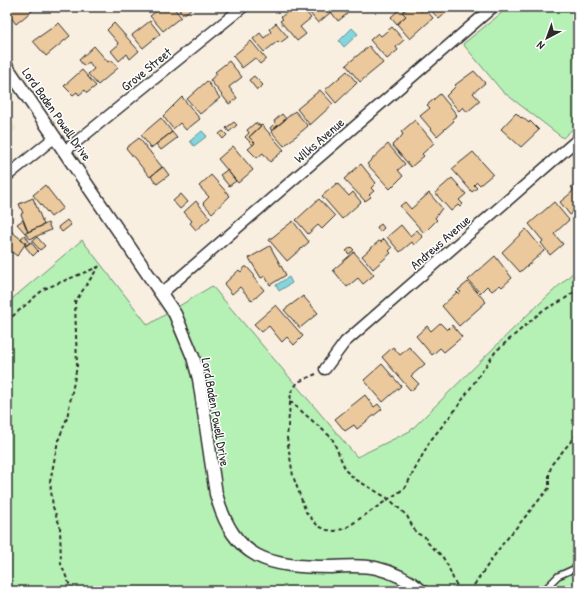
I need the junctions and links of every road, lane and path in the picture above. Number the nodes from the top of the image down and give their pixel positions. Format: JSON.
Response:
{"nodes":[{"id":1,"x":243,"y":7,"type":"edge"},
{"id":2,"x":493,"y":7,"type":"edge"},
{"id":3,"x":7,"y":67,"type":"edge"},
{"id":4,"x":55,"y":137,"type":"junction"},
{"id":5,"x":578,"y":139,"type":"edge"},
{"id":6,"x":65,"y":151,"type":"junction"},
{"id":7,"x":7,"y":176,"type":"edge"},
{"id":8,"x":578,"y":289,"type":"edge"},
{"id":9,"x":162,"y":293,"type":"junction"},
{"id":10,"x":7,"y":321,"type":"edge"},
{"id":11,"x":325,"y":369,"type":"joint"},
{"id":12,"x":290,"y":401,"type":"junction"},
{"id":13,"x":578,"y":433,"type":"edge"},
{"id":14,"x":389,"y":499,"type":"junction"},
{"id":15,"x":578,"y":567,"type":"edge"},
{"id":16,"x":72,"y":591,"type":"edge"},
{"id":17,"x":422,"y":591,"type":"edge"},
{"id":18,"x":462,"y":591,"type":"edge"},
{"id":19,"x":470,"y":591,"type":"edge"},
{"id":20,"x":543,"y":591,"type":"edge"}],
"edges":[{"from":1,"to":6,"type":"street","name":"Grove Street"},
{"from":2,"to":9,"type":"street","name":"Wilks Avenue"},
{"from":3,"to":4,"type":"street","name":"Lord Baden Powell Drive"},
{"from":4,"to":6,"type":"street","name":"Lord Baden Powell Drive"},
{"from":4,"to":7,"type":"street"},
{"from":5,"to":11,"type":"street","name":"Andrews Avenue"},
{"from":6,"to":9,"type":"street","name":"Lord Baden Powell Drive"},
{"from":8,"to":14,"type":"path"},
{"from":9,"to":17,"type":"street","name":"Lord Baden Powell Drive"},
{"from":10,"to":16,"type":"path"},
{"from":11,"to":12,"type":"path"},
{"from":12,"to":14,"type":"path"},
{"from":12,"to":14,"type":"path"},
{"from":13,"to":19,"type":"path"},
{"from":14,"to":18,"type":"path"},
{"from":15,"to":20,"type":"lane"}]}
